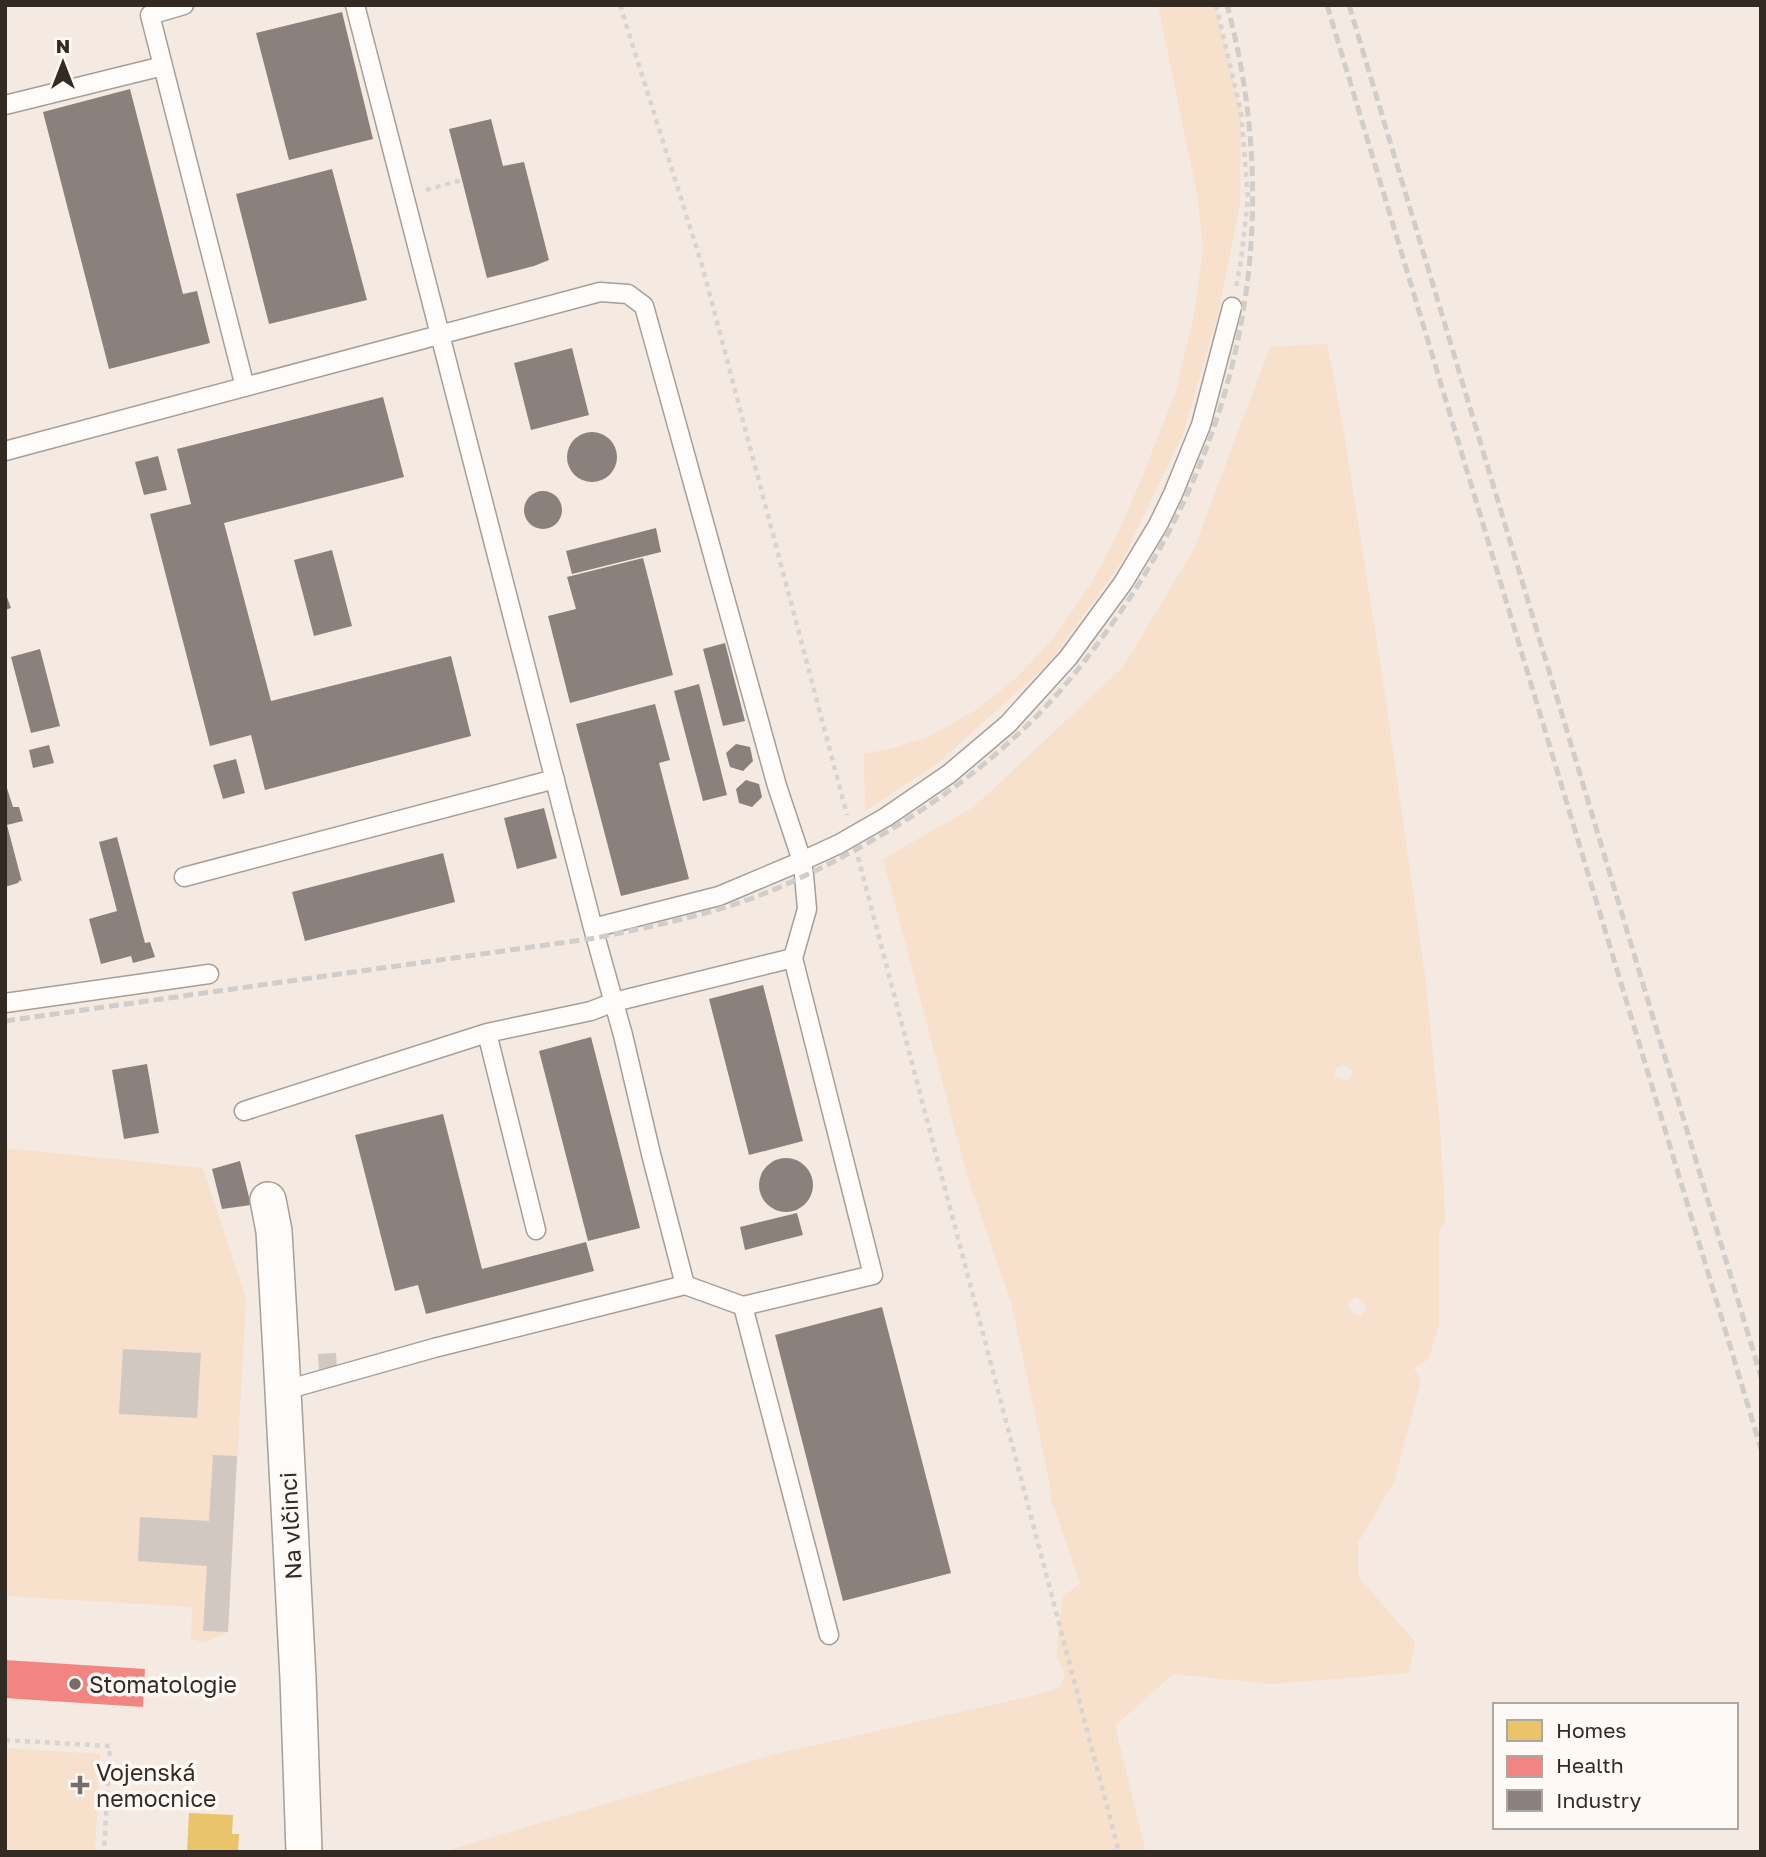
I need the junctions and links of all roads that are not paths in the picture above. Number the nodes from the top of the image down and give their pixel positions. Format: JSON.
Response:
{"nodes":[{"id":1,"x":184,"y":5,"type":"edge"},
{"id":2,"x":355,"y":5,"type":"edge"},
{"id":3,"x":163,"y":66,"type":"junction"},
{"id":4,"x":5,"y":105,"type":"edge"},
{"id":5,"x":1231,"y":307,"type":"road end"},
{"id":6,"x":440,"y":335,"type":"junction"},
{"id":7,"x":245,"y":387,"type":"junction"},
{"id":8,"x":5,"y":451,"type":"edge"},
{"id":9,"x":555,"y":779,"type":"junction"},
{"id":10,"x":802,"y":861,"type":"junction"},
{"id":11,"x":184,"y":877,"type":"dead end"},
{"id":12,"x":593,"y":928,"type":"junction"},
{"id":13,"x":793,"y":958,"type":"junction"},
{"id":14,"x":209,"y":974,"type":"dead end"},
{"id":15,"x":614,"y":1002,"type":"junction"},
{"id":16,"x":5,"y":1003,"type":"edge"},
{"id":17,"x":486,"y":1034,"type":"junction"},
{"id":18,"x":244,"y":1111,"type":"dead end"},
{"id":19,"x":268,"y":1200,"type":"dead end"},
{"id":20,"x":536,"y":1230,"type":"dead end"},
{"id":21,"x":685,"y":1284,"type":"junction"},
{"id":22,"x":743,"y":1306,"type":"junction"},
{"id":23,"x":282,"y":1391,"type":"junction"},
{"id":24,"x":829,"y":1634,"type":"dead end"},
{"id":25,"x":304,"y":1852,"type":"edge"}],
"edges":[{"from":1,"to":3,"type":"lane"},
{"from":2,"to":6,"type":"lane"},
{"from":3,"to":4,"type":"lane"},
{"from":3,"to":7,"type":"lane"},
{"from":5,"to":10,"type":"lane"},
{"from":6,"to":7,"type":"lane"},
{"from":6,"to":9,"type":"lane"},
{"from":6,"to":10,"type":"lane"},
{"from":7,"to":8,"type":"lane"},
{"from":9,"to":11,"type":"lane"},
{"from":9,"to":12,"type":"lane"},
{"from":10,"to":12,"type":"lane"},
{"from":10,"to":13,"type":"lane"},
{"from":12,"to":15,"type":"lane"},
{"from":13,"to":15,"type":"lane"},
{"from":13,"to":22,"type":"lane"},
{"from":14,"to":16,"type":"lane"},
{"from":15,"to":17,"type":"lane"},
{"from":15,"to":21,"type":"lane"},
{"from":17,"to":18,"type":"lane"},
{"from":17,"to":20,"type":"lane"},
{"from":19,"to":23,"type":"street","name":"Na vlčinci"},
{"from":21,"to":22,"type":"lane"},
{"from":21,"to":23,"type":"lane"},
{"from":22,"to":24,"type":"lane"},
{"from":23,"to":25,"type":"street","name":"Na vlčinci"}]}
